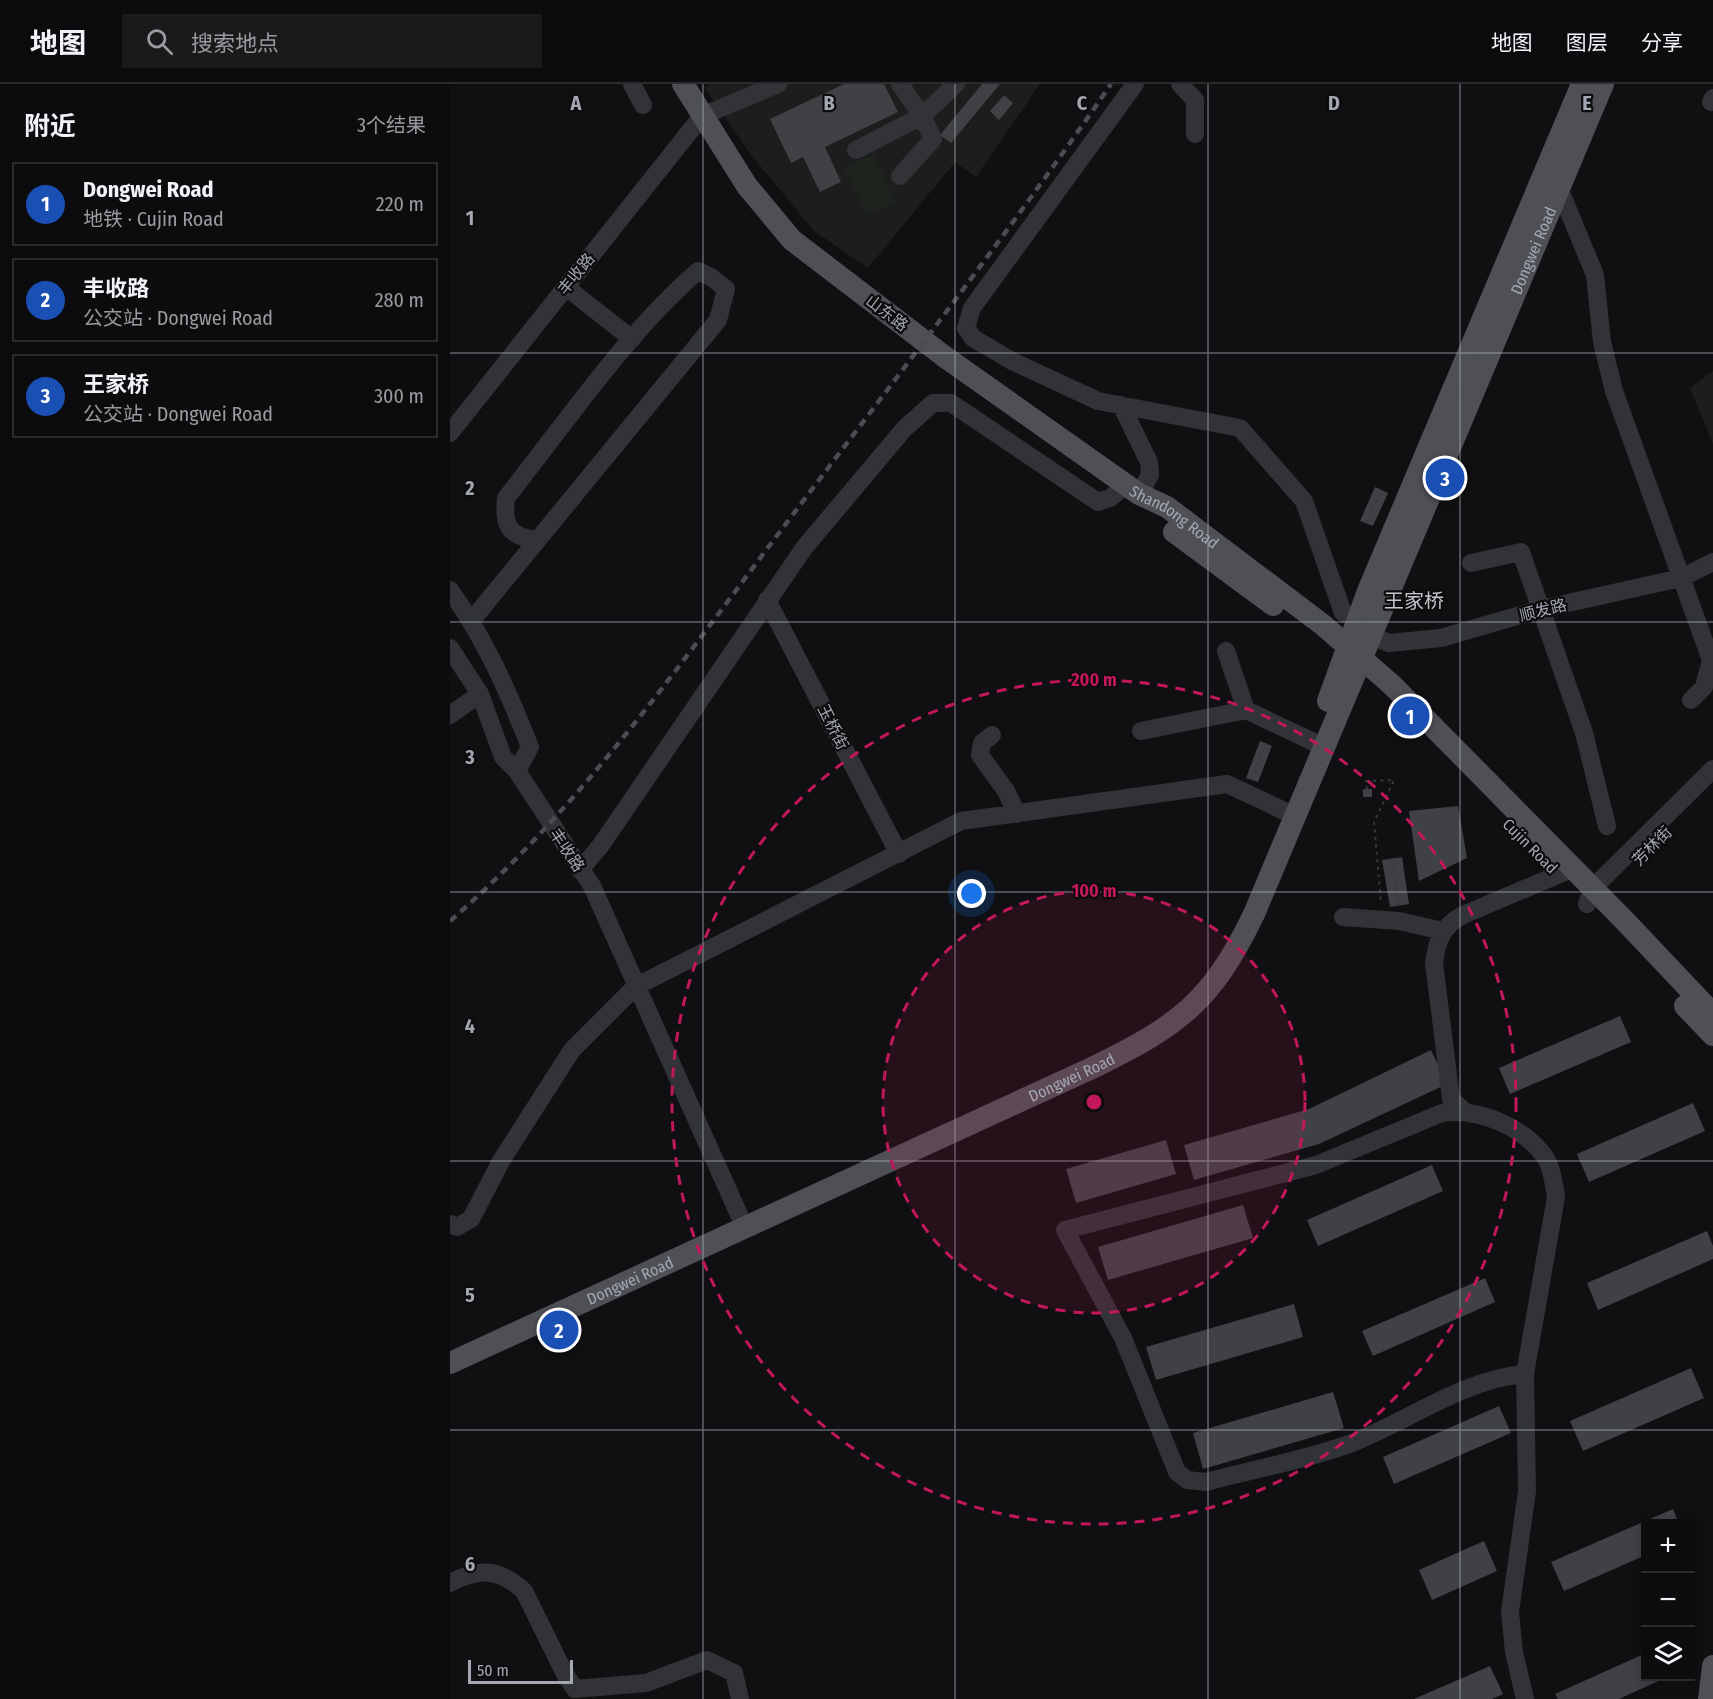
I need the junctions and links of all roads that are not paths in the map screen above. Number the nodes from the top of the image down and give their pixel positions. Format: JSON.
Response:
{"nodes":[{"id":1,"x":632,"y":84,"type":"edge"},
{"id":2,"x":683,"y":84,"type":"edge"},
{"id":3,"x":778,"y":84,"type":"edge"},
{"id":4,"x":900,"y":84,"type":"edge"},
{"id":5,"x":956,"y":84,"type":"edge"},
{"id":6,"x":1135,"y":84,"type":"edge"},
{"id":7,"x":1180,"y":84,"type":"edge"},
{"id":8,"x":1582,"y":84,"type":"edge"},
{"id":9,"x":1603,"y":84,"type":"edge"},
{"id":10,"x":644,"y":105,"type":"dead end"},
{"id":11,"x":702,"y":116,"type":"junction"},
{"id":12,"x":922,"y":116,"type":"junction"},
{"id":13,"x":1195,"y":134,"type":"dead end"},
{"id":14,"x":856,"y":150,"type":"dead end"},
{"id":15,"x":900,"y":176,"type":"dead end"},
{"id":16,"x":1559,"y":188,"type":"junction"},
{"id":17,"x":566,"y":287,"type":"junction"},
{"id":18,"x":632,"y":339,"type":"junction"},
{"id":19,"x":1120,"y":405,"type":"junction"},
{"id":20,"x":450,"y":433,"type":"edge"},
{"id":21,"x":1132,"y":490,"type":"junction"},
{"id":22,"x":538,"y":540,"type":"junction"},
{"id":23,"x":1713,"y":562,"type":"edge"},
{"id":24,"x":1471,"y":563,"type":"dead end"},
{"id":25,"x":1681,"y":578,"type":"junction"},
{"id":26,"x":450,"y":590,"type":"edge"},
{"id":27,"x":767,"y":600,"type":"junction"},
{"id":28,"x":1541,"y":609,"type":"junction"},
{"id":29,"x":472,"y":620,"type":"junction"},
{"id":30,"x":1364,"y":628,"type":"junction"},
{"id":31,"x":450,"y":648,"type":"edge"},
{"id":32,"x":1226,"y":651,"type":"dead end"},
{"id":33,"x":1352,"y":660,"type":"junction"},
{"id":34,"x":480,"y":694,"type":"junction"},
{"id":35,"x":1691,"y":700,"type":"dead end"},
{"id":36,"x":1246,"y":710,"type":"junction"},
{"id":37,"x":450,"y":715,"type":"edge"},
{"id":38,"x":1141,"y":731,"type":"dead end"},
{"id":39,"x":992,"y":735,"type":"dead end"},
{"id":40,"x":1318,"y":744,"type":"junction"},
{"id":41,"x":1713,"y":769,"type":"edge"},
{"id":42,"x":517,"y":771,"type":"junction"},
{"id":43,"x":1713,"y":784,"type":"edge"},
{"id":44,"x":1017,"y":814,"type":"junction"},
{"id":45,"x":1289,"y":814,"type":"junction"},
{"id":46,"x":1607,"y":826,"type":"dead end"},
{"id":47,"x":899,"y":854,"type":"junction"},
{"id":48,"x":580,"y":870,"type":"junction"},
{"id":49,"x":1566,"y":872,"type":"junction"},
{"id":50,"x":1594,"y":896,"type":"junction"},
{"id":51,"x":1343,"y":917,"type":"dead end"},
{"id":52,"x":1443,"y":931,"type":"junction"},
{"id":53,"x":635,"y":987,"type":"junction"},
{"id":54,"x":1713,"y":1014,"type":"edge"},
{"id":55,"x":1713,"y":1035,"type":"edge"},
{"id":56,"x":1463,"y":1110,"type":"junction"},
{"id":57,"x":742,"y":1221,"type":"junction"},
{"id":58,"x":450,"y":1224,"type":"edge"},
{"id":59,"x":450,"y":1348,"type":"edge"},
{"id":60,"x":450,"y":1363,"type":"edge"},
{"id":61,"x":1525,"y":1374,"type":"junction"},
{"id":62,"x":450,"y":1582,"type":"edge"},
{"id":63,"x":1713,"y":1666,"type":"edge"},
{"id":64,"x":740,"y":1699,"type":"edge"},
{"id":65,"x":1525,"y":1699,"type":"edge"},
{"id":66,"x":1709,"y":1699,"type":"edge"}],
"edges":[{"from":1,"to":10,"type":"street"},
{"from":2,"to":11,"type":"main road","name":"山东路"},
{"from":3,"to":11,"type":"street"},
{"from":4,"to":12,"type":"street"},
{"from":5,"to":12,"type":"street"},
{"from":6,"to":19,"type":"street"},
{"from":7,"to":13,"type":"street"},
{"from":8,"to":30,"type":"main road","name":"Dongwei Road"},
{"from":9,"to":16,"type":"main road","name":"Dongwei Road"},
{"from":11,"to":17,"type":"street","name":"丰收路"},
{"from":11,"to":21,"type":"main road","name":"山东路"},
{"from":12,"to":14,"type":"street"},
{"from":12,"to":15,"type":"street"},
{"from":16,"to":25,"type":"street"},
{"from":16,"to":30,"type":"main road","name":"Dongwei Road"},
{"from":17,"to":18,"type":"street"},
{"from":17,"to":20,"type":"street","name":"丰收路"},
{"from":18,"to":22,"type":"street"},
{"from":18,"to":22,"type":"street"},
{"from":19,"to":21,"type":"street"},
{"from":19,"to":30,"type":"street"},
{"from":21,"to":27,"type":"street"},
{"from":21,"to":33,"type":"main road","name":"Shandong Road"},
{"from":22,"to":29,"type":"street"},
{"from":23,"to":25,"type":"street","name":"顺发路"},
{"from":24,"to":28,"type":"street"},
{"from":25,"to":28,"type":"street","name":"顺发路"},
{"from":25,"to":35,"type":"street"},
{"from":26,"to":29,"type":"street"},
{"from":27,"to":47,"type":"street","name":"玉桥街"},
{"from":27,"to":48,"type":"street"},
{"from":28,"to":30,"type":"street","name":"顺发路"},
{"from":28,"to":46,"type":"street"},
{"from":29,"to":42,"type":"street"},
{"from":30,"to":33,"type":"main road","name":"Dongwei Road"},
{"from":31,"to":34,"type":"street","name":"丰收路"},
{"from":32,"to":36,"type":"street"},
{"from":33,"to":40,"type":"main road","name":"Dongwei Road"},
{"from":33,"to":49,"type":"main road","name":"Cujin Road"},
{"from":34,"to":37,"type":"street"},
{"from":34,"to":42,"type":"street","name":"丰收路"},
{"from":36,"to":38,"type":"street"},
{"from":36,"to":40,"type":"street"},
{"from":39,"to":44,"type":"street"},
{"from":40,"to":45,"type":"main road","name":"Dongwei Road"},
{"from":41,"to":50,"type":"street"},
{"from":42,"to":48,"type":"street","name":"丰收路"},
{"from":43,"to":50,"type":"street","name":"芳林街"},
{"from":44,"to":45,"type":"street"},
{"from":44,"to":47,"type":"street"},
{"from":45,"to":57,"type":"main road","name":"Dongwei Road"},
{"from":47,"to":53,"type":"street"},
{"from":48,"to":53,"type":"street","name":"丰收路"},
{"from":49,"to":50,"type":"main road","name":"Cujin Road"},
{"from":49,"to":52,"type":"street"},
{"from":50,"to":54,"type":"main road","name":"Cujin Road"},
{"from":50,"to":55,"type":"main road","name":"Cujin Road"},
{"from":51,"to":52,"type":"street"},
{"from":52,"to":56,"type":"street"},
{"from":53,"to":57,"type":"street","name":"丰收路"},
{"from":53,"to":58,"type":"street"},
{"from":56,"to":61,"type":"street"},
{"from":56,"to":61,"type":"street"},
{"from":57,"to":59,"type":"main road","name":"Dongwei Road"},
{"from":57,"to":60,"type":"main road","name":"Dongwei Road"},
{"from":61,"to":65,"type":"street"},
{"from":62,"to":64,"type":"street"},
{"from":63,"to":66,"type":"main road"}]}
